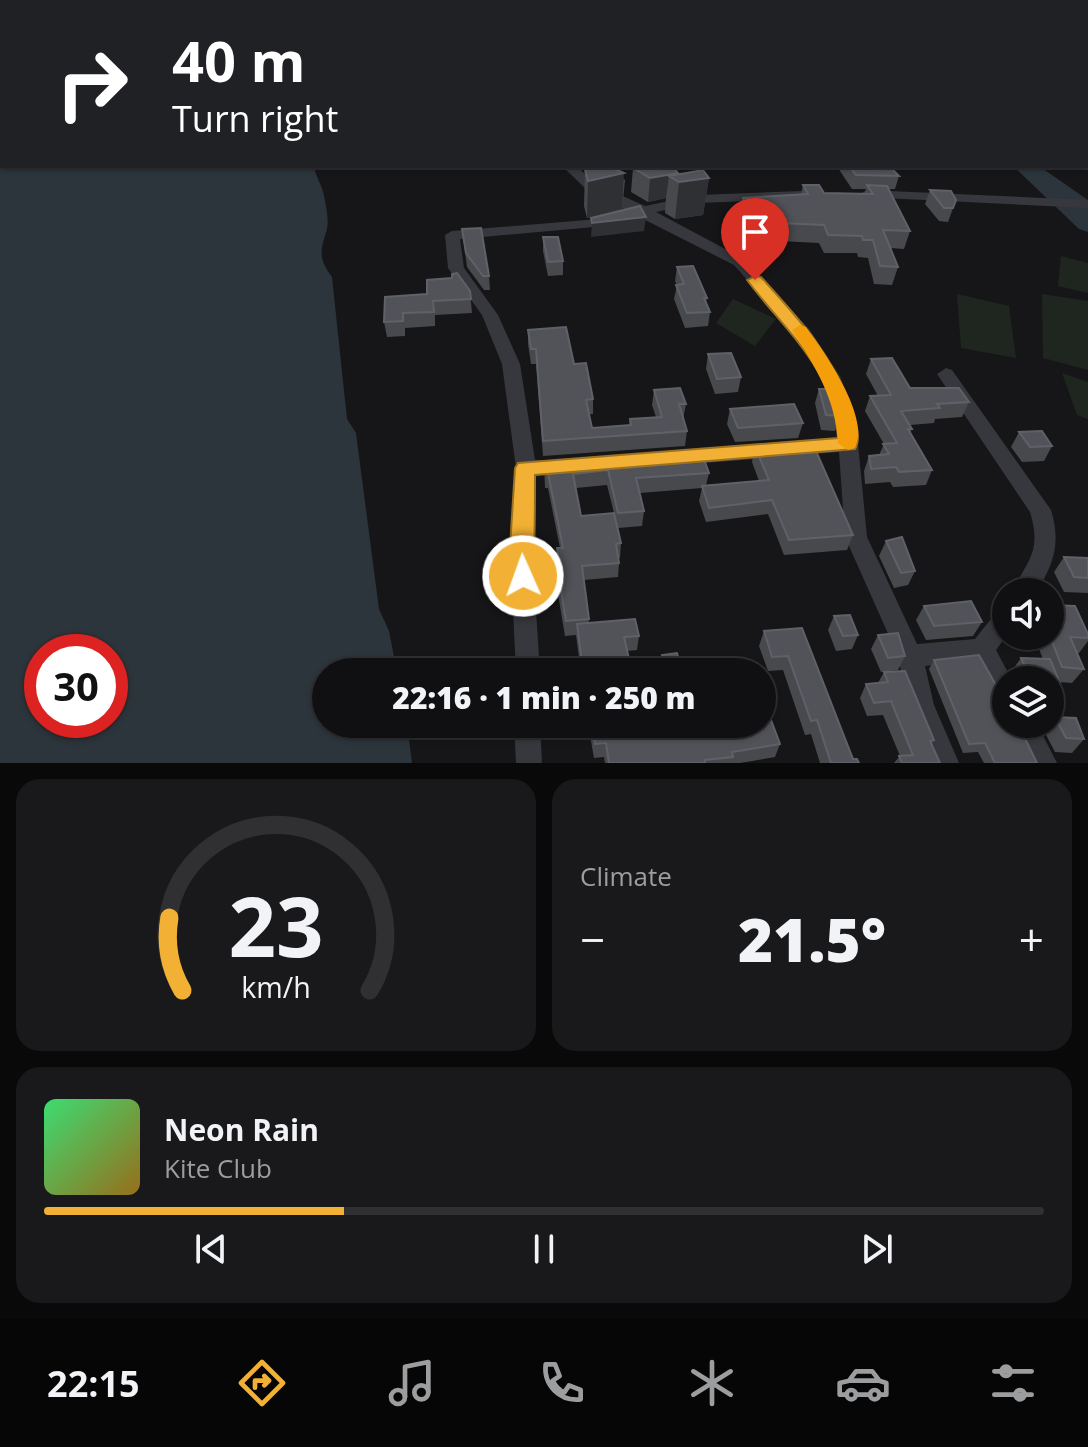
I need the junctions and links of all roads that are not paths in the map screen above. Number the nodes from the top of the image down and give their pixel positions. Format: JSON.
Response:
{"nodes":[{"id":1,"x":570,"y":168,"type":"edge"},
{"id":2,"x":848,"y":194,"type":"edge"},
{"id":3,"x":817,"y":195,"type":"edge"},
{"id":4,"x":1088,"y":204,"type":"edge"},
{"id":5,"x":643,"y":211,"type":"junction"},
{"id":6,"x":946,"y":374,"type":"dead end"},
{"id":7,"x":848,"y":444,"type":"junction"},
{"id":8,"x":655,"y":459,"type":"edge"},
{"id":9,"x":583,"y":464,"type":"edge"},
{"id":10,"x":526,"y":468,"type":"junction"},
{"id":11,"x":1032,"y":578,"type":"edge"},
{"id":12,"x":992,"y":636,"type":"edge"},
{"id":13,"x":982,"y":649,"type":"junction"},
{"id":14,"x":910,"y":656,"type":"junction"},
{"id":15,"x":527,"y":658,"type":"edge"},
{"id":16,"x":992,"y":667,"type":"edge"},
{"id":17,"x":528,"y":738,"type":"edge"},
{"id":18,"x":1031,"y":738,"type":"edge"},
{"id":19,"x":529,"y":763,"type":"edge"},
{"id":20,"x":946,"y":763,"type":"edge"},
{"id":21,"x":1044,"y":763,"type":"edge"}],
"edges":[{"from":1,"to":5,"type":"street"},
{"from":2,"to":4,"type":"street"},
{"from":3,"to":5,"type":"street"},
{"from":5,"to":7,"type":"street"},
{"from":5,"to":10,"type":"street"},
{"from":6,"to":11,"type":"street"},
{"from":7,"to":8,"type":"street"},
{"from":7,"to":14,"type":"street"},
{"from":9,"to":10,"type":"street"},
{"from":10,"to":15,"type":"street"},
{"from":12,"to":13,"type":"street"},
{"from":13,"to":14,"type":"street"},
{"from":13,"to":16,"type":"street"},
{"from":14,"to":20,"type":"street"},
{"from":17,"to":19,"type":"street"},
{"from":18,"to":21,"type":"street"}]}
